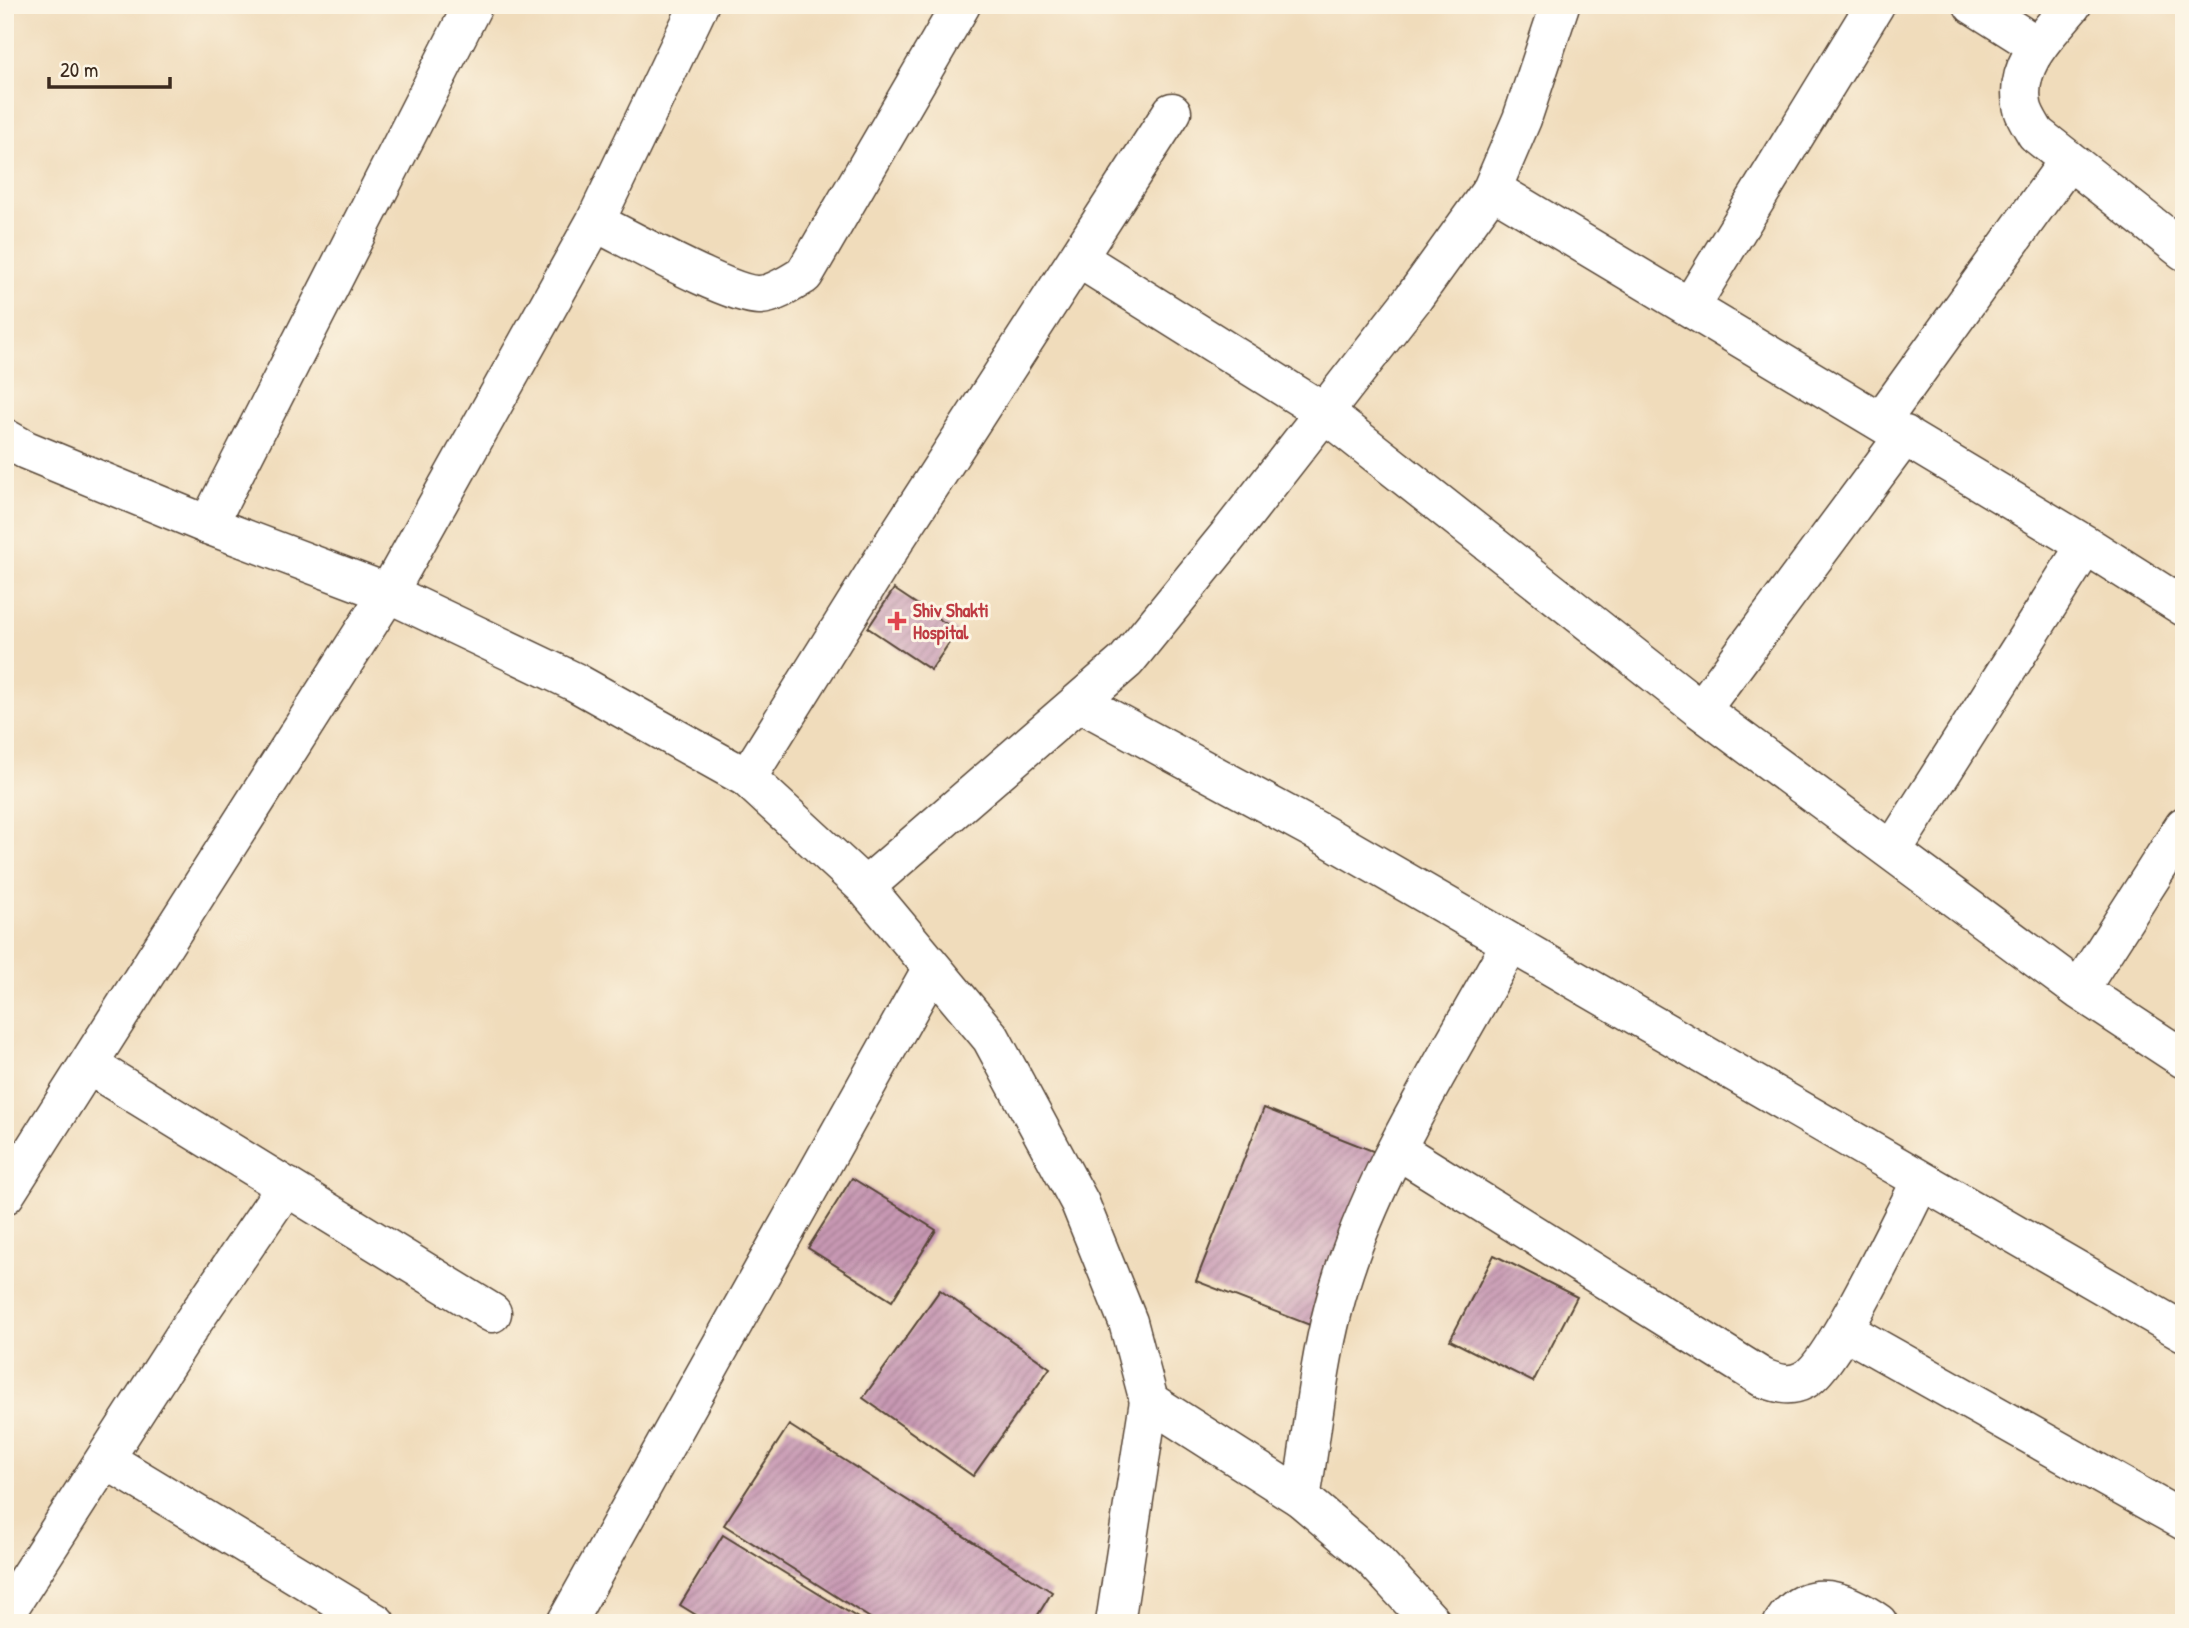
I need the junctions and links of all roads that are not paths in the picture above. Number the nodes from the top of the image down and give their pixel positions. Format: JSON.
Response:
{"nodes":[{"id":1,"x":473,"y":5,"type":"edge"},
{"id":2,"x":699,"y":5,"type":"edge"},
{"id":3,"x":961,"y":5,"type":"edge"},
{"id":4,"x":1560,"y":5,"type":"edge"},
{"id":5,"x":1875,"y":5,"type":"edge"},
{"id":6,"x":1973,"y":5,"type":"edge"},
{"id":7,"x":2072,"y":5,"type":"edge"},
{"id":8,"x":2038,"y":46,"type":"junction"},
{"id":9,"x":1172,"y":112,"type":"dead end"},
{"id":10,"x":2069,"y":160,"type":"junction"},
{"id":11,"x":1492,"y":189,"type":"junction"},
{"id":12,"x":595,"y":222,"type":"junction"},
{"id":13,"x":2184,"y":251,"type":"edge"},
{"id":14,"x":1078,"y":258,"type":"junction"},
{"id":15,"x":1690,"y":307,"type":"junction"},
{"id":16,"x":1322,"y":411,"type":"junction"},
{"id":17,"x":1893,"y":428,"type":"junction"},
{"id":18,"x":5,"y":438,"type":"edge"},
{"id":19,"x":208,"y":525,"type":"junction"},
{"id":20,"x":2086,"y":544,"type":"junction"},
{"id":21,"x":388,"y":593,"type":"junction"},
{"id":22,"x":2184,"y":607,"type":"edge"},
{"id":23,"x":1079,"y":702,"type":"junction"},
{"id":24,"x":1701,"y":710,"type":"junction"},
{"id":25,"x":747,"y":778,"type":"junction"},
{"id":26,"x":2184,"y":825,"type":"edge"},
{"id":27,"x":1892,"y":851,"type":"junction"},
{"id":28,"x":865,"y":887,"type":"junction"},
{"id":29,"x":1510,"y":944,"type":"junction"},
{"id":30,"x":932,"y":968,"type":"junction"},
{"id":31,"x":2079,"y":990,"type":"junction"},
{"id":32,"x":2184,"y":1059,"type":"edge"},
{"id":33,"x":90,"y":1066,"type":"junction"},
{"id":34,"x":1398,"y":1150,"type":"junction"},
{"id":35,"x":1921,"y":1181,"type":"junction"},
{"id":36,"x":286,"y":1186,"type":"junction"},
{"id":37,"x":5,"y":1195,"type":"edge"},
{"id":38,"x":492,"y":1313,"type":"dead end"},
{"id":39,"x":1843,"y":1330,"type":"junction"},
{"id":40,"x":2184,"y":1332,"type":"edge"},
{"id":41,"x":1149,"y":1401,"type":"junction"},
{"id":42,"x":105,"y":1459,"type":"junction"},
{"id":43,"x":1301,"y":1498,"type":"junction"},
{"id":44,"x":2184,"y":1521,"type":"edge"},
{"id":45,"x":5,"y":1614,"type":"edge"},
{"id":46,"x":376,"y":1623,"type":"edge"},
{"id":47,"x":566,"y":1623,"type":"edge"},
{"id":48,"x":1115,"y":1623,"type":"edge"},
{"id":49,"x":1432,"y":1623,"type":"edge"},
{"id":50,"x":1783,"y":1623,"type":"edge"},
{"id":51,"x":1878,"y":1623,"type":"edge"}],
"edges":[{"from":1,"to":19,"type":"street"},
{"from":2,"to":12,"type":"street"},
{"from":3,"to":12,"type":"street"},
{"from":4,"to":11,"type":"street"},
{"from":5,"to":15,"type":"street"},
{"from":6,"to":8,"type":"street"},
{"from":7,"to":8,"type":"street"},
{"from":8,"to":10,"type":"street"},
{"from":9,"to":14,"type":"street"},
{"from":10,"to":13,"type":"street"},
{"from":10,"to":17,"type":"street"},
{"from":11,"to":15,"type":"street"},
{"from":11,"to":16,"type":"street"},
{"from":12,"to":21,"type":"street"},
{"from":14,"to":16,"type":"street"},
{"from":14,"to":25,"type":"street"},
{"from":15,"to":17,"type":"street"},
{"from":16,"to":23,"type":"street"},
{"from":16,"to":24,"type":"street"},
{"from":17,"to":20,"type":"street"},
{"from":17,"to":24,"type":"street"},
{"from":18,"to":19,"type":"street"},
{"from":19,"to":21,"type":"street"},
{"from":20,"to":22,"type":"street"},
{"from":20,"to":27,"type":"street"},
{"from":21,"to":25,"type":"street"},
{"from":21,"to":33,"type":"street"},
{"from":23,"to":28,"type":"street"},
{"from":23,"to":29,"type":"street"},
{"from":24,"to":27,"type":"street"},
{"from":25,"to":28,"type":"street"},
{"from":26,"to":31,"type":"street"},
{"from":27,"to":31,"type":"street"},
{"from":28,"to":30,"type":"street"},
{"from":29,"to":34,"type":"street"},
{"from":29,"to":35,"type":"street"},
{"from":30,"to":41,"type":"street"},
{"from":30,"to":47,"type":"street"},
{"from":31,"to":32,"type":"street"},
{"from":33,"to":36,"type":"street"},
{"from":33,"to":37,"type":"street"},
{"from":34,"to":39,"type":"street"},
{"from":34,"to":43,"type":"street"},
{"from":35,"to":39,"type":"street"},
{"from":35,"to":40,"type":"street"},
{"from":36,"to":38,"type":"street"},
{"from":36,"to":42,"type":"street"},
{"from":39,"to":44,"type":"street"},
{"from":41,"to":43,"type":"street"},
{"from":41,"to":48,"type":"street"},
{"from":42,"to":45,"type":"street"},
{"from":42,"to":46,"type":"street"},
{"from":43,"to":49,"type":"street"},
{"from":50,"to":51,"type":"street"}]}
